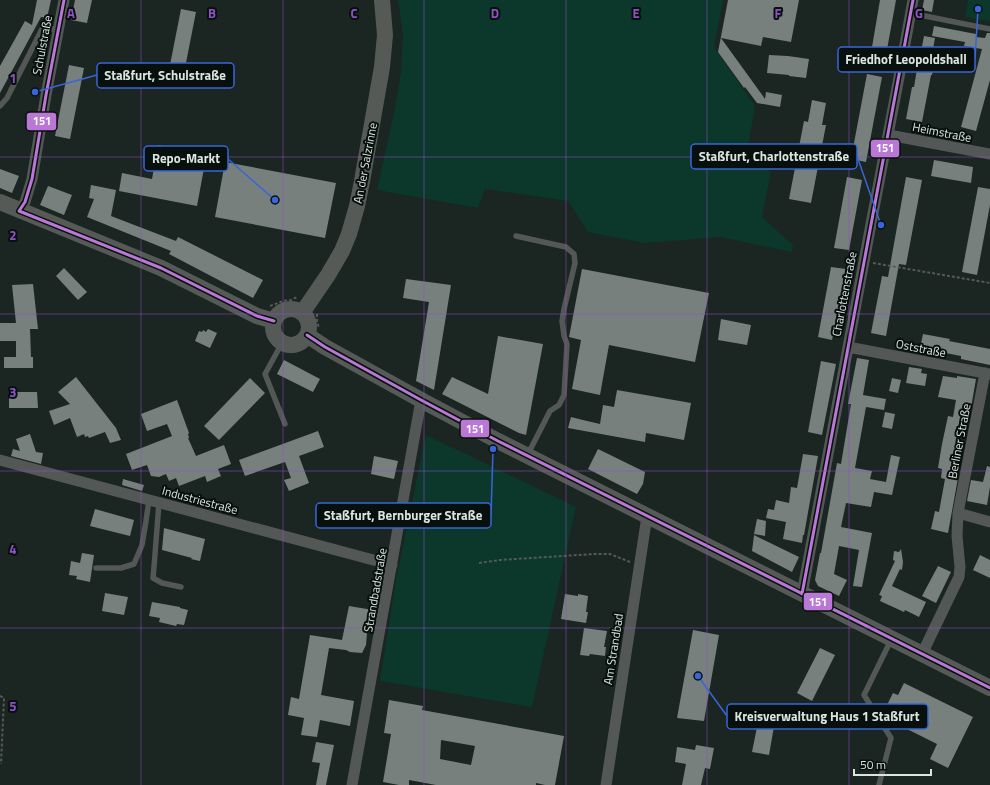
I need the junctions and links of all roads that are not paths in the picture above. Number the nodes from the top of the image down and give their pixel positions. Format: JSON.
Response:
{"nodes":[{"id":1,"x":64,"y":0,"type":"edge"},
{"id":2,"x":382,"y":0,"type":"edge"},
{"id":3,"x":913,"y":0,"type":"edge"},
{"id":4,"x":910,"y":13,"type":"junction"},
{"id":5,"x":990,"y":29,"type":"edge"},
{"id":6,"x":58,"y":30,"type":"junction"},
{"id":7,"x":0,"y":106,"type":"edge"},
{"id":8,"x":889,"y":135,"type":"junction"},
{"id":9,"x":990,"y":154,"type":"edge"},
{"id":10,"x":0,"y":202,"type":"edge"},
{"id":11,"x":19,"y":210,"type":"junction"},
{"id":12,"x":516,"y":236,"type":"dead end"},
{"id":13,"x":302,"y":313,"type":"junction"},
{"id":14,"x":274,"y":321,"type":"junction"},
{"id":15,"x":307,"y":335,"type":"junction"},
{"id":16,"x":282,"y":343,"type":"junction"},
{"id":17,"x":848,"y":347,"type":"junction"},
{"id":18,"x":988,"y":374,"type":"edge"},
{"id":19,"x":421,"y":400,"type":"junction"},
{"id":20,"x":285,"y":424,"type":"dead end"},
{"id":21,"x":527,"y":456,"type":"junction"},
{"id":22,"x":0,"y":460,"type":"edge"},
{"id":23,"x":154,"y":501,"type":"junction"},
{"id":24,"x":958,"y":513,"type":"junction"},
{"id":25,"x":647,"y":516,"type":"junction"},
{"id":26,"x":990,"y":522,"type":"edge"},
{"id":27,"x":392,"y":565,"type":"junction"},
{"id":28,"x":96,"y":568,"type":"dead end"},
{"id":29,"x":181,"y":587,"type":"dead end"},
{"id":30,"x":802,"y":594,"type":"junction"},
{"id":31,"x":892,"y":638,"type":"junction"},
{"id":32,"x":922,"y":654,"type":"junction"},
{"id":33,"x":990,"y":688,"type":"edge"},
{"id":34,"x":352,"y":785,"type":"edge"},
{"id":35,"x":606,"y":785,"type":"edge"},
{"id":36,"x":879,"y":785,"type":"edge"}],
"edges":[{"from":1,"to":6,"type":"street","name":"Schulstraße"},
{"from":2,"to":13,"type":"main road","name":"An der Salzrinne"},
{"from":3,"to":4,"type":"street","name":"Charlottenstraße"},
{"from":4,"to":5,"type":"lane"},
{"from":4,"to":8,"type":"street","name":"Charlottenstraße"},
{"from":6,"to":7,"type":"lane"},
{"from":6,"to":11,"type":"street","name":"Schulstraße"},
{"from":8,"to":9,"type":"street","name":"Heimstraße"},
{"from":8,"to":17,"type":"street","name":"Charlottenstraße"},
{"from":10,"to":11,"type":"main road"},
{"from":11,"to":14,"type":"main road"},
{"from":12,"to":21,"type":"lane"},
{"from":13,"to":14,"type":"main road"},
{"from":13,"to":15,"type":"main road"},
{"from":14,"to":16,"type":"main road"},
{"from":15,"to":16,"type":"main road"},
{"from":15,"to":19,"type":"main road"},
{"from":16,"to":20,"type":"lane"},
{"from":17,"to":18,"type":"street","name":"Oststraße"},
{"from":17,"to":30,"type":"street","name":"Charlottenstraße"},
{"from":18,"to":24,"type":"street","name":"Berliner Straße"},
{"from":19,"to":21,"type":"main road"},
{"from":19,"to":27,"type":"street","name":"Strandbadstraße"},
{"from":21,"to":25,"type":"main road"},
{"from":22,"to":23,"type":"street","name":"Industriestraße"},
{"from":23,"to":27,"type":"street","name":"Industriestraße"},
{"from":23,"to":28,"type":"lane"},
{"from":23,"to":29,"type":"lane"},
{"from":24,"to":26,"type":"street"},
{"from":24,"to":32,"type":"street","name":"Berliner Straße"},
{"from":25,"to":30,"type":"main road"},
{"from":25,"to":35,"type":"street","name":"Am Strandbad"},
{"from":27,"to":34,"type":"street","name":"Strandbadstraße"},
{"from":30,"to":31,"type":"main road"},
{"from":31,"to":32,"type":"main road"},
{"from":31,"to":36,"type":"lane"},
{"from":32,"to":33,"type":"main road"}]}
